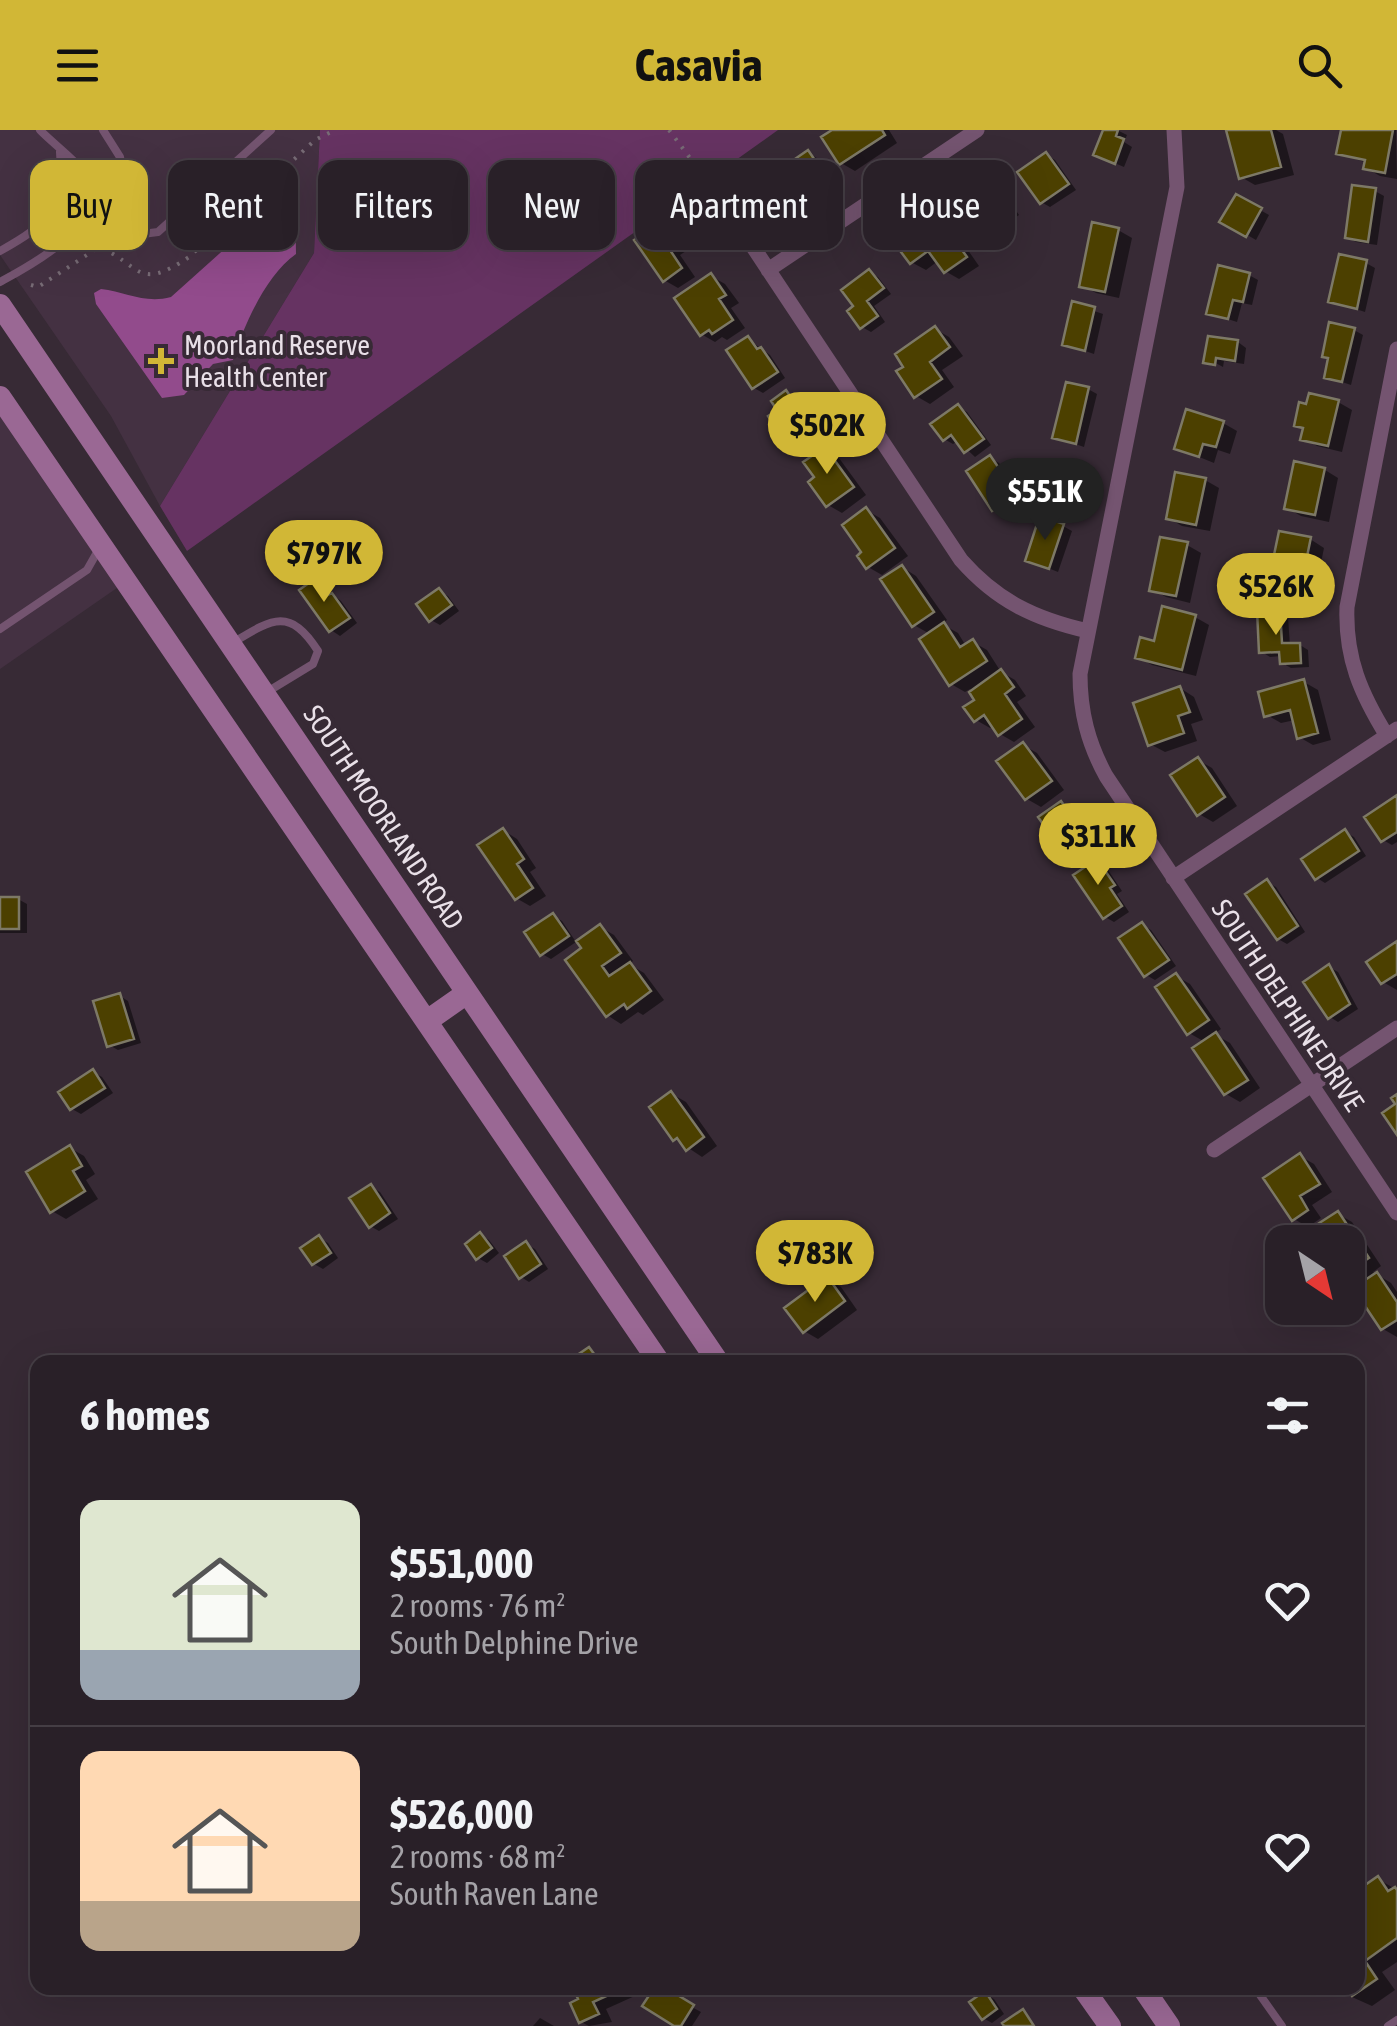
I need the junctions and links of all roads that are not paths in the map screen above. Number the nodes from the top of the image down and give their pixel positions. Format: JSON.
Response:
{"nodes":[{"id":1,"x":40,"y":130,"type":"edge"},
{"id":2,"x":102,"y":130,"type":"edge"},
{"id":3,"x":272,"y":130,"type":"edge"},
{"id":4,"x":976,"y":130,"type":"edge"},
{"id":5,"x":1174,"y":130,"type":"edge"},
{"id":6,"x":60,"y":152,"type":"junction"},
{"id":7,"x":755,"y":250,"type":"edge"},
{"id":8,"x":0,"y":251,"type":"edge"},
{"id":9,"x":768,"y":270,"type":"junction"},
{"id":10,"x":0,"y":282,"type":"edge"},
{"id":11,"x":0,"y":305,"type":"edge"},
{"id":12,"x":1397,"y":349,"type":"edge"},
{"id":13,"x":0,"y":397,"type":"edge"},
{"id":14,"x":102,"y":543,"type":"junction"},
{"id":15,"x":0,"y":629,"type":"edge"},
{"id":16,"x":1088,"y":631,"type":"junction"},
{"id":17,"x":230,"y":644,"type":"junction"},
{"id":18,"x":264,"y":694,"type":"junction"},
{"id":19,"x":1392,"y":733,"type":"edge"},
{"id":20,"x":1174,"y":878,"type":"junction"},
{"id":21,"x":468,"y":993,"type":"junction"},
{"id":22,"x":427,"y":1021,"type":"junction"},
{"id":23,"x":1397,"y":1028,"type":"edge"},
{"id":24,"x":1311,"y":1085,"type":"junction"},
{"id":25,"x":1214,"y":1150,"type":"dead end"},
{"id":26,"x":1397,"y":1213,"type":"edge"},
{"id":27,"x":654,"y":1355,"type":"edge"},
{"id":28,"x":713,"y":1355,"type":"edge"},
{"id":29,"x":1089,"y":1995,"type":"edge"},
{"id":30,"x":1148,"y":1995,"type":"edge"},
{"id":31,"x":1260,"y":1995,"type":"edge"},
{"id":32,"x":1397,"y":2020,"type":"edge"},
{"id":33,"x":1110,"y":2026,"type":"edge"},
{"id":34,"x":1169,"y":2026,"type":"edge"},
{"id":35,"x":1282,"y":2026,"type":"edge"},
{"id":36,"x":1388,"y":2026,"type":"edge"}],
"edges":[{"from":1,"to":6,"type":"lane"},
{"from":2,"to":3,"type":"lane"},
{"from":4,"to":9,"type":"street"},
{"from":5,"to":16,"type":"street","name":"SOUTH DELPHINE DRIVE"},
{"from":6,"to":8,"type":"lane"},
{"from":6,"to":10,"type":"lane"},
{"from":7,"to":9,"type":"street"},
{"from":9,"to":16,"type":"street"},
{"from":11,"to":17,"type":"main road","name":"SOUTH MOORLAND ROAD"},
{"from":12,"to":19,"type":"street"},
{"from":13,"to":14,"type":"main road"},
{"from":14,"to":15,"type":"lane"},
{"from":14,"to":22,"type":"main road"},
{"from":16,"to":20,"type":"street","name":"SOUTH DELPHINE DRIVE"},
{"from":17,"to":18,"type":"main road","name":"SOUTH MOORLAND ROAD"},
{"from":17,"to":18,"type":"lane"},
{"from":18,"to":21,"type":"main road","name":"SOUTH MOORLAND ROAD"},
{"from":19,"to":20,"type":"street"},
{"from":20,"to":24,"type":"street","name":"SOUTH DELPHINE DRIVE"},
{"from":21,"to":22,"type":"main road"},
{"from":21,"to":28,"type":"main road","name":"SOUTH MOORLAND ROAD"},
{"from":22,"to":27,"type":"main road"},
{"from":23,"to":24,"type":"street"},
{"from":24,"to":25,"type":"street"},
{"from":24,"to":26,"type":"street","name":"SOUTH DELPHINE DRIVE"},
{"from":29,"to":33,"type":"main road"},
{"from":30,"to":34,"type":"main road"},
{"from":31,"to":35,"type":"lane"},
{"from":32,"to":36,"type":"lane"}]}
